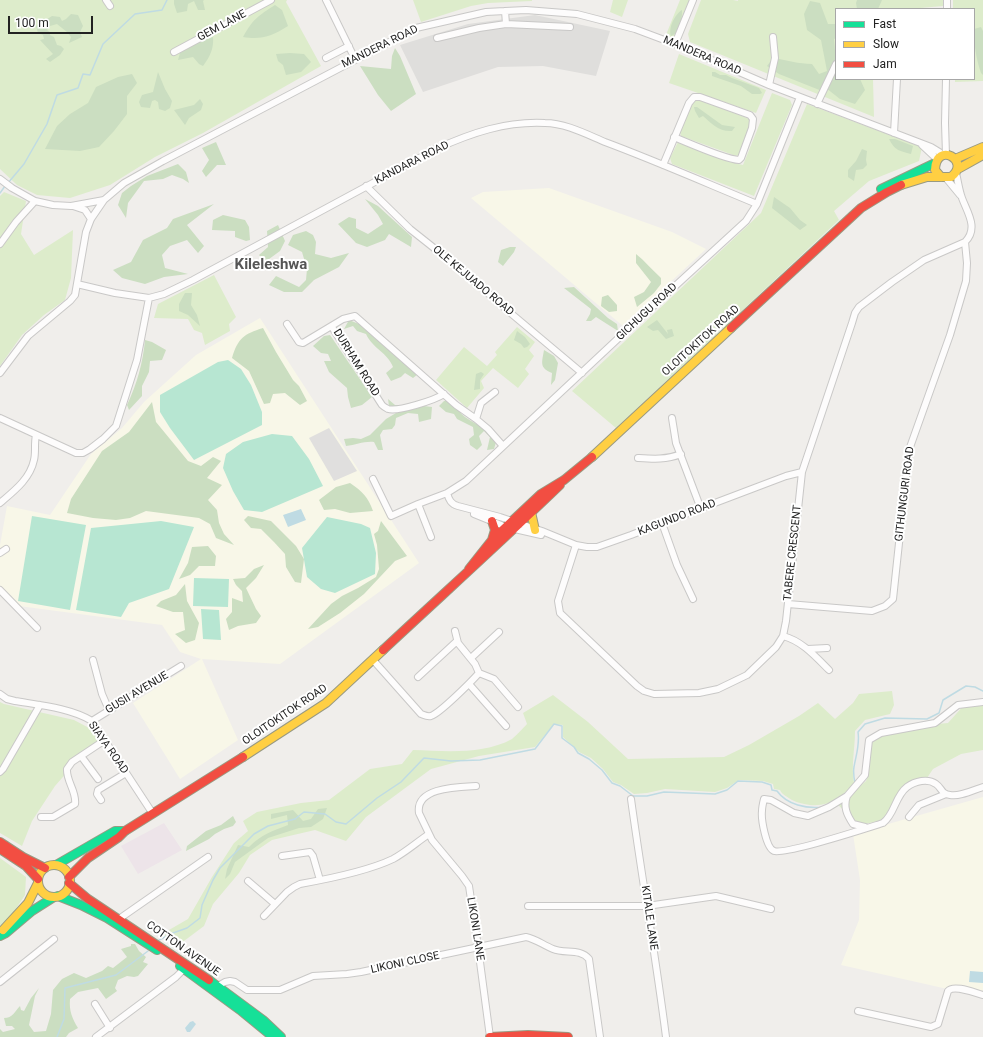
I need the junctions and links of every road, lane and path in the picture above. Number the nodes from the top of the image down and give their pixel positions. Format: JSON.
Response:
{"nodes":[{"id":1,"x":106,"y":0,"type":"edge"},
{"id":2,"x":271,"y":0,"type":"edge"},
{"id":3,"x":326,"y":0,"type":"edge"},
{"id":4,"x":694,"y":0,"type":"edge"},
{"id":5,"x":110,"y":6,"type":"dead end"},
{"id":6,"x":505,"y":11,"type":"junction"},
{"id":7,"x":506,"y":24,"type":"junction"},
{"id":8,"x":570,"y":27,"type":"dead end"},
{"id":9,"x":437,"y":38,"type":"dead end"},
{"id":10,"x":773,"y":38,"type":"dead end"},
{"id":11,"x":675,"y":44,"type":"junction"},
{"id":12,"x":349,"y":46,"type":"junction"},
{"id":13,"x":174,"y":52,"type":"dead end"},
{"id":14,"x":326,"y":58,"type":"dead end"},
{"id":15,"x":355,"y":59,"type":"junction"},
{"id":16,"x":835,"y":66,"type":"edge"},
{"id":17,"x":897,"y":80,"type":"edge"},
{"id":18,"x":946,"y":80,"type":"edge"},
{"id":19,"x":769,"y":85,"type":"junction"},
{"id":20,"x":800,"y":97,"type":"junction"},
{"id":21,"x":817,"y":104,"type":"junction"},
{"id":22,"x":894,"y":133,"type":"junction"},
{"id":23,"x":674,"y":137,"type":"junction"},
{"id":24,"x":983,"y":147,"type":"edge"},
{"id":25,"x":983,"y":155,"type":"edge"},
{"id":26,"x":940,"y":158,"type":"junction"},
{"id":27,"x":955,"y":159,"type":"junction"},
{"id":28,"x":663,"y":165,"type":"junction"},
{"id":29,"x":957,"y":171,"type":"junction"},
{"id":30,"x":944,"y":178,"type":"junction"},
{"id":31,"x":2,"y":181,"type":"edge"},
{"id":32,"x":366,"y":186,"type":"junction"},
{"id":33,"x":961,"y":196,"type":"junction"},
{"id":34,"x":104,"y":200,"type":"junction"},
{"id":35,"x":35,"y":201,"type":"junction"},
{"id":36,"x":757,"y":204,"type":"junction"},
{"id":37,"x":71,"y":206,"type":"junction"},
{"id":38,"x":861,"y":208,"type":"junction"},
{"id":39,"x":91,"y":219,"type":"junction"},
{"id":40,"x":965,"y":242,"type":"junction"},
{"id":41,"x":0,"y":244,"type":"edge"},
{"id":42,"x":77,"y":284,"type":"junction"},
{"id":43,"x":149,"y":298,"type":"junction"},
{"id":44,"x":287,"y":324,"type":"dead end"},
{"id":45,"x":332,"y":327,"type":"junction"},
{"id":46,"x":0,"y":373,"type":"edge"},
{"id":47,"x":582,"y":373,"type":"junction"},
{"id":48,"x":495,"y":392,"type":"dead end"},
{"id":49,"x":444,"y":394,"type":"junction"},
{"id":50,"x":0,"y":418,"type":"edge"},
{"id":51,"x":672,"y":418,"type":"dead end"},
{"id":52,"x":476,"y":419,"type":"junction"},
{"id":53,"x":36,"y":435,"type":"junction"},
{"id":54,"x":503,"y":446,"type":"junction"},
{"id":55,"x":681,"y":454,"type":"junction"},
{"id":56,"x":638,"y":458,"type":"dead end"},
{"id":57,"x":802,"y":472,"type":"junction"},
{"id":58,"x":373,"y":479,"type":"dead end"},
{"id":59,"x":564,"y":480,"type":"junction"},
{"id":60,"x":447,"y":493,"type":"junction"},
{"id":61,"x":0,"y":503,"type":"edge"},
{"id":62,"x":418,"y":504,"type":"junction"},
{"id":63,"x":466,"y":509,"type":"junction"},
{"id":64,"x":701,"y":509,"type":"junction"},
{"id":65,"x":531,"y":512,"type":"junction"},
{"id":66,"x":492,"y":521,"type":"junction"},
{"id":67,"x":662,"y":523,"type":"junction"},
{"id":68,"x":512,"y":526,"type":"junction"},
{"id":69,"x":535,"y":530,"type":"junction"},
{"id":70,"x":551,"y":536,"type":"junction"},
{"id":71,"x":431,"y":537,"type":"dead end"},
{"id":72,"x":492,"y":540,"type":"junction"},
{"id":73,"x":576,"y":545,"type":"junction"},
{"id":74,"x":6,"y":549,"type":"dead end"},
{"id":75,"x":0,"y":553,"type":"edge"},
{"id":76,"x":469,"y":569,"type":"junction"},
{"id":77,"x":0,"y":590,"type":"edge"},
{"id":78,"x":693,"y":599,"type":"dead end"},
{"id":79,"x":788,"y":604,"type":"junction"},
{"id":80,"x":37,"y":628,"type":"dead end"},
{"id":81,"x":455,"y":631,"type":"dead end"},
{"id":82,"x":499,"y":632,"type":"dead end"},
{"id":83,"x":783,"y":636,"type":"junction"},
{"id":84,"x":457,"y":641,"type":"junction"},
{"id":85,"x":827,"y":648,"type":"dead end"},
{"id":86,"x":808,"y":649,"type":"junction"},
{"id":87,"x":471,"y":658,"type":"junction"},
{"id":88,"x":93,"y":660,"type":"dead end"},
{"id":89,"x":373,"y":660,"type":"junction"},
{"id":90,"x":182,"y":666,"type":"dead end"},
{"id":91,"x":829,"y":670,"type":"dead end"},
{"id":92,"x":479,"y":673,"type":"junction"},
{"id":93,"x":418,"y":677,"type":"dead end"},
{"id":94,"x":469,"y":684,"type":"junction"},
{"id":95,"x":0,"y":694,"type":"edge"},
{"id":96,"x":983,"y":702,"type":"edge"},
{"id":97,"x":40,"y":705,"type":"junction"},
{"id":98,"x":518,"y":708,"type":"dead end"},
{"id":99,"x":109,"y":710,"type":"junction"},
{"id":100,"x":92,"y":721,"type":"junction"},
{"id":101,"x":506,"y":726,"type":"dead end"},
{"id":102,"x":105,"y":740,"type":"junction"},
{"id":103,"x":81,"y":756,"type":"junction"},
{"id":104,"x":0,"y":772,"type":"edge"},
{"id":105,"x":126,"y":773,"type":"junction"},
{"id":106,"x":98,"y":779,"type":"dead end"},
{"id":107,"x":476,"y":786,"type":"dead end"},
{"id":108,"x":983,"y":787,"type":"edge"},
{"id":109,"x":946,"y":794,"type":"junction"},
{"id":110,"x":847,"y":796,"type":"junction"},
{"id":111,"x":631,"y":799,"type":"dead end"},
{"id":112,"x":101,"y":800,"type":"dead end"},
{"id":113,"x":153,"y":814,"type":"junction"},
{"id":114,"x":41,"y":817,"type":"dead end"},
{"id":115,"x":909,"y":817,"type":"dead end"},
{"id":116,"x":866,"y":828,"type":"junction"},
{"id":117,"x":125,"y":830,"type":"junction"},
{"id":118,"x":429,"y":834,"type":"junction"},
{"id":119,"x":0,"y":842,"type":"edge"},
{"id":120,"x":0,"y":849,"type":"edge"},
{"id":121,"x":282,"y":856,"type":"dead end"},
{"id":122,"x":208,"y":857,"type":"dead end"},
{"id":123,"x":56,"y":865,"type":"junction"},
{"id":124,"x":46,"y":868,"type":"junction"},
{"id":125,"x":69,"y":880,"type":"junction"},
{"id":126,"x":248,"y":880,"type":"dead end"},
{"id":127,"x":320,"y":880,"type":"junction"},
{"id":128,"x":38,"y":881,"type":"junction"},
{"id":129,"x":56,"y":897,"type":"junction"},
{"id":130,"x":275,"y":904,"type":"junction"},
{"id":131,"x":528,"y":906,"type":"dead end"},
{"id":132,"x":647,"y":906,"type":"junction"},
{"id":133,"x":771,"y":909,"type":"dead end"},
{"id":134,"x":264,"y":916,"type":"dead end"},
{"id":135,"x":117,"y":921,"type":"junction"},
{"id":136,"x":1,"y":935,"type":"edge"},
{"id":137,"x":54,"y":939,"type":"dead end"},
{"id":138,"x":478,"y":947,"type":"junction"},
{"id":139,"x":186,"y":966,"type":"junction"},
{"id":140,"x":0,"y":982,"type":"edge"},
{"id":141,"x":218,"y":986,"type":"junction"},
{"id":142,"x":983,"y":995,"type":"edge"},
{"id":143,"x":95,"y":1004,"type":"dead end"},
{"id":144,"x":858,"y":1011,"type":"dead end"},
{"id":145,"x":110,"y":1028,"type":"junction"},
{"id":146,"x":96,"y":1037,"type":"edge"},
{"id":147,"x":273,"y":1037,"type":"edge"},
{"id":148,"x":281,"y":1037,"type":"edge"},
{"id":149,"x":490,"y":1037,"type":"edge"},
{"id":150,"x":568,"y":1037,"type":"edge"},
{"id":151,"x":600,"y":1037,"type":"edge"},
{"id":152,"x":666,"y":1037,"type":"edge"}],
"edges":[{"from":1,"to":5,"type":"street"},
{"from":2,"to":13,"type":"street","name":"GEM LANE"},
{"from":3,"to":12,"type":"street"},
{"from":4,"to":11,"type":"street"},
{"from":6,"to":7,"type":"street"},
{"from":6,"to":11,"type":"street","name":"MANDERA ROAD"},
{"from":6,"to":15,"type":"street","name":"MANDERA ROAD"},
{"from":7,"to":8,"type":"street"},
{"from":7,"to":9,"type":"street"},
{"from":10,"to":19,"type":"street"},
{"from":11,"to":19,"type":"street","name":"MANDERA ROAD"},
{"from":12,"to":14,"type":"street"},
{"from":12,"to":15,"type":"street"},
{"from":15,"to":34,"type":"street","name":"MANDERA ROAD"},
{"from":16,"to":21,"type":"street"},
{"from":17,"to":22,"type":"street"},
{"from":18,"to":26,"type":"street"},
{"from":19,"to":20,"type":"street","name":"MANDERA ROAD"},
{"from":20,"to":21,"type":"street","name":"MANDERA ROAD"},
{"from":20,"to":36,"type":"street","name":"GICHUGU ROAD"},
{"from":21,"to":22,"type":"street","name":"MANDERA ROAD"},
{"from":22,"to":26,"type":"street","name":"MANDERA ROAD"},
{"from":23,"to":23,"type":"street"},
{"from":23,"to":28,"type":"street"},
{"from":24,"to":27,"type":"main road"},
{"from":25,"to":29,"type":"main road"},
{"from":26,"to":27,"type":"main road"},
{"from":26,"to":30,"type":"main road"},
{"from":26,"to":38,"type":"main road"},
{"from":27,"to":29,"type":"main road"},
{"from":28,"to":32,"type":"street","name":"KANDARA ROAD"},
{"from":28,"to":36,"type":"street","name":"KANDARA ROAD"},
{"from":29,"to":30,"type":"main road"},
{"from":29,"to":33,"type":"street"},
{"from":30,"to":33,"type":"street"},
{"from":30,"to":38,"type":"main road"},
{"from":31,"to":35,"type":"street"},
{"from":32,"to":43,"type":"street","name":"KANDARA ROAD"},
{"from":32,"to":47,"type":"street","name":"OLE KEJUADO ROAD"},
{"from":33,"to":40,"type":"street"},
{"from":34,"to":37,"type":"street"},
{"from":34,"to":39,"type":"street"},
{"from":35,"to":37,"type":"street"},
{"from":35,"to":41,"type":"street"},
{"from":36,"to":47,"type":"street","name":"GICHUGU ROAD"},
{"from":37,"to":39,"type":"street"},
{"from":38,"to":59,"type":"main road","name":"OLOITOKITOK ROAD"},
{"from":39,"to":42,"type":"street"},
{"from":40,"to":57,"type":"street","name":"TABERE CRESCENT"},
{"from":40,"to":79,"type":"street","name":"GITHUNGURI ROAD"},
{"from":42,"to":43,"type":"street","name":"KANDARA ROAD"},
{"from":42,"to":46,"type":"street"},
{"from":43,"to":53,"type":"street"},
{"from":44,"to":45,"type":"street"},
{"from":45,"to":49,"type":"street","name":"DURHAM ROAD"},
{"from":45,"to":49,"type":"street","name":"DURHAM ROAD"},
{"from":47,"to":54,"type":"street","name":"GICHUGU ROAD"},
{"from":48,"to":52,"type":"street"},
{"from":49,"to":52,"type":"street","name":"DURHAM ROAD"},
{"from":50,"to":53,"type":"street"},
{"from":51,"to":55,"type":"street"},
{"from":52,"to":54,"type":"street","name":"DURHAM ROAD"},
{"from":53,"to":61,"type":"street"},
{"from":54,"to":60,"type":"street","name":"GICHUGU ROAD"},
{"from":55,"to":56,"type":"street"},
{"from":55,"to":64,"type":"street"},
{"from":57,"to":64,"type":"street","name":"KAGUNDO ROAD"},
{"from":57,"to":79,"type":"street","name":"TABERE CRESCENT"},
{"from":58,"to":62,"type":"street","name":"GICHUGU ROAD"},
{"from":59,"to":65,"type":"main road","name":"OLOITOKITOK ROAD"},
{"from":59,"to":68,"type":"main road","name":"OLOITOKITOK ROAD"},
{"from":60,"to":62,"type":"street","name":"GICHUGU ROAD"},
{"from":60,"to":63,"type":"street"},
{"from":62,"to":71,"type":"street"},
{"from":63,"to":66,"type":"street"},
{"from":63,"to":68,"type":"street"},
{"from":64,"to":67,"type":"street","name":"KAGUNDO ROAD"},
{"from":65,"to":68,"type":"main road","name":"OLOITOKITOK ROAD"},
{"from":65,"to":69,"type":"main road"},
{"from":66,"to":68,"type":"street"},
{"from":66,"to":72,"type":"main road"},
{"from":67,"to":73,"type":"street","name":"KAGUNDO ROAD"},
{"from":67,"to":78,"type":"street"},
{"from":68,"to":69,"type":"street","name":"KAGUNDO ROAD"},
{"from":68,"to":70,"type":"street","name":"KAGUNDO ROAD"},
{"from":68,"to":72,"type":"main road","name":"OLOITOKITOK ROAD"},
{"from":68,"to":76,"type":"main road","name":"OLOITOKITOK ROAD"},
{"from":69,"to":70,"type":"street","name":"KAGUNDO ROAD"},
{"from":70,"to":73,"type":"street","name":"KAGUNDO ROAD"},
{"from":72,"to":76,"type":"main road","name":"OLOITOKITOK ROAD"},
{"from":73,"to":83,"type":"street","name":"TABERE CRESCENT"},
{"from":74,"to":75,"type":"street"},
{"from":76,"to":89,"type":"main road","name":"OLOITOKITOK ROAD"},
{"from":77,"to":80,"type":"street"},
{"from":79,"to":83,"type":"street","name":"TABERE CRESCENT"},
{"from":81,"to":84,"type":"street"},
{"from":82,"to":87,"type":"street"},
{"from":83,"to":86,"type":"street"},
{"from":84,"to":87,"type":"street"},
{"from":84,"to":93,"type":"street"},
{"from":85,"to":86,"type":"street"},
{"from":86,"to":91,"type":"street"},
{"from":87,"to":92,"type":"street"},
{"from":88,"to":99,"type":"street"},
{"from":89,"to":94,"type":"street"},
{"from":89,"to":113,"type":"main road","name":"OLOITOKITOK ROAD"},
{"from":90,"to":99,"type":"street","name":"GUSII AVENUE"},
{"from":92,"to":94,"type":"street"},
{"from":92,"to":98,"type":"street"},
{"from":94,"to":101,"type":"street"},
{"from":95,"to":97,"type":"street","name":"SIAYA ROAD"},
{"from":96,"to":110,"type":"street"},
{"from":97,"to":100,"type":"street","name":"SIAYA ROAD"},
{"from":97,"to":104,"type":"street"},
{"from":99,"to":100,"type":"street","name":"GUSII AVENUE"},
{"from":100,"to":102,"type":"street","name":"SIAYA ROAD"},
{"from":102,"to":103,"type":"street"},
{"from":102,"to":105,"type":"street","name":"SIAYA ROAD"},
{"from":103,"to":106,"type":"street"},
{"from":103,"to":114,"type":"street"},
{"from":105,"to":112,"type":"street"},
{"from":105,"to":113,"type":"street","name":"SIAYA ROAD"},
{"from":107,"to":118,"type":"street","name":"LIKONI LANE"},
{"from":108,"to":109,"type":"street"},
{"from":109,"to":115,"type":"street"},
{"from":109,"to":116,"type":"street"},
{"from":110,"to":116,"type":"street"},
{"from":110,"to":116,"type":"street"},
{"from":111,"to":132,"type":"street","name":"KITALE LANE"},
{"from":113,"to":117,"type":"main road","name":"OLOITOKITOK ROAD"},
{"from":117,"to":123,"type":"main road"},
{"from":117,"to":125,"type":"main road"},
{"from":118,"to":127,"type":"street"},
{"from":118,"to":138,"type":"street","name":"LIKONI LANE"},
{"from":119,"to":124,"type":"main road"},
{"from":120,"to":128,"type":"main road"},
{"from":121,"to":127,"type":"street"},
{"from":122,"to":135,"type":"street"},
{"from":123,"to":124,"type":"main road"},
{"from":123,"to":125,"type":"main road"},
{"from":124,"to":128,"type":"main road"},
{"from":125,"to":129,"type":"main road"},
{"from":125,"to":135,"type":"main road","name":"COTTON AVENUE"},
{"from":126,"to":130,"type":"street"},
{"from":127,"to":130,"type":"street"},
{"from":128,"to":129,"type":"main road"},
{"from":128,"to":136,"type":"main road"},
{"from":129,"to":135,"type":"main road","name":"COTTON AVENUE"},
{"from":129,"to":136,"type":"main road"},
{"from":130,"to":134,"type":"street"},
{"from":131,"to":132,"type":"street"},
{"from":132,"to":133,"type":"street"},
{"from":132,"to":152,"type":"street","name":"KITALE LANE"},
{"from":135,"to":139,"type":"main road","name":"COTTON AVENUE"},
{"from":137,"to":140,"type":"street"},
{"from":138,"to":141,"type":"street","name":"LIKONI CLOSE"},
{"from":138,"to":149,"type":"street","name":"LIKONI LANE"},
{"from":138,"to":151,"type":"street","name":"LIKONI CLOSE"},
{"from":139,"to":141,"type":"main road","name":"COTTON AVENUE"},
{"from":139,"to":145,"type":"street"},
{"from":139,"to":147,"type":"main road","name":"COTTON AVENUE"},
{"from":141,"to":148,"type":"main road","name":"COTTON AVENUE"},
{"from":142,"to":144,"type":"street"},
{"from":143,"to":145,"type":"street"},
{"from":145,"to":146,"type":"street"},
{"from":149,"to":150,"type":"main road"}]}
